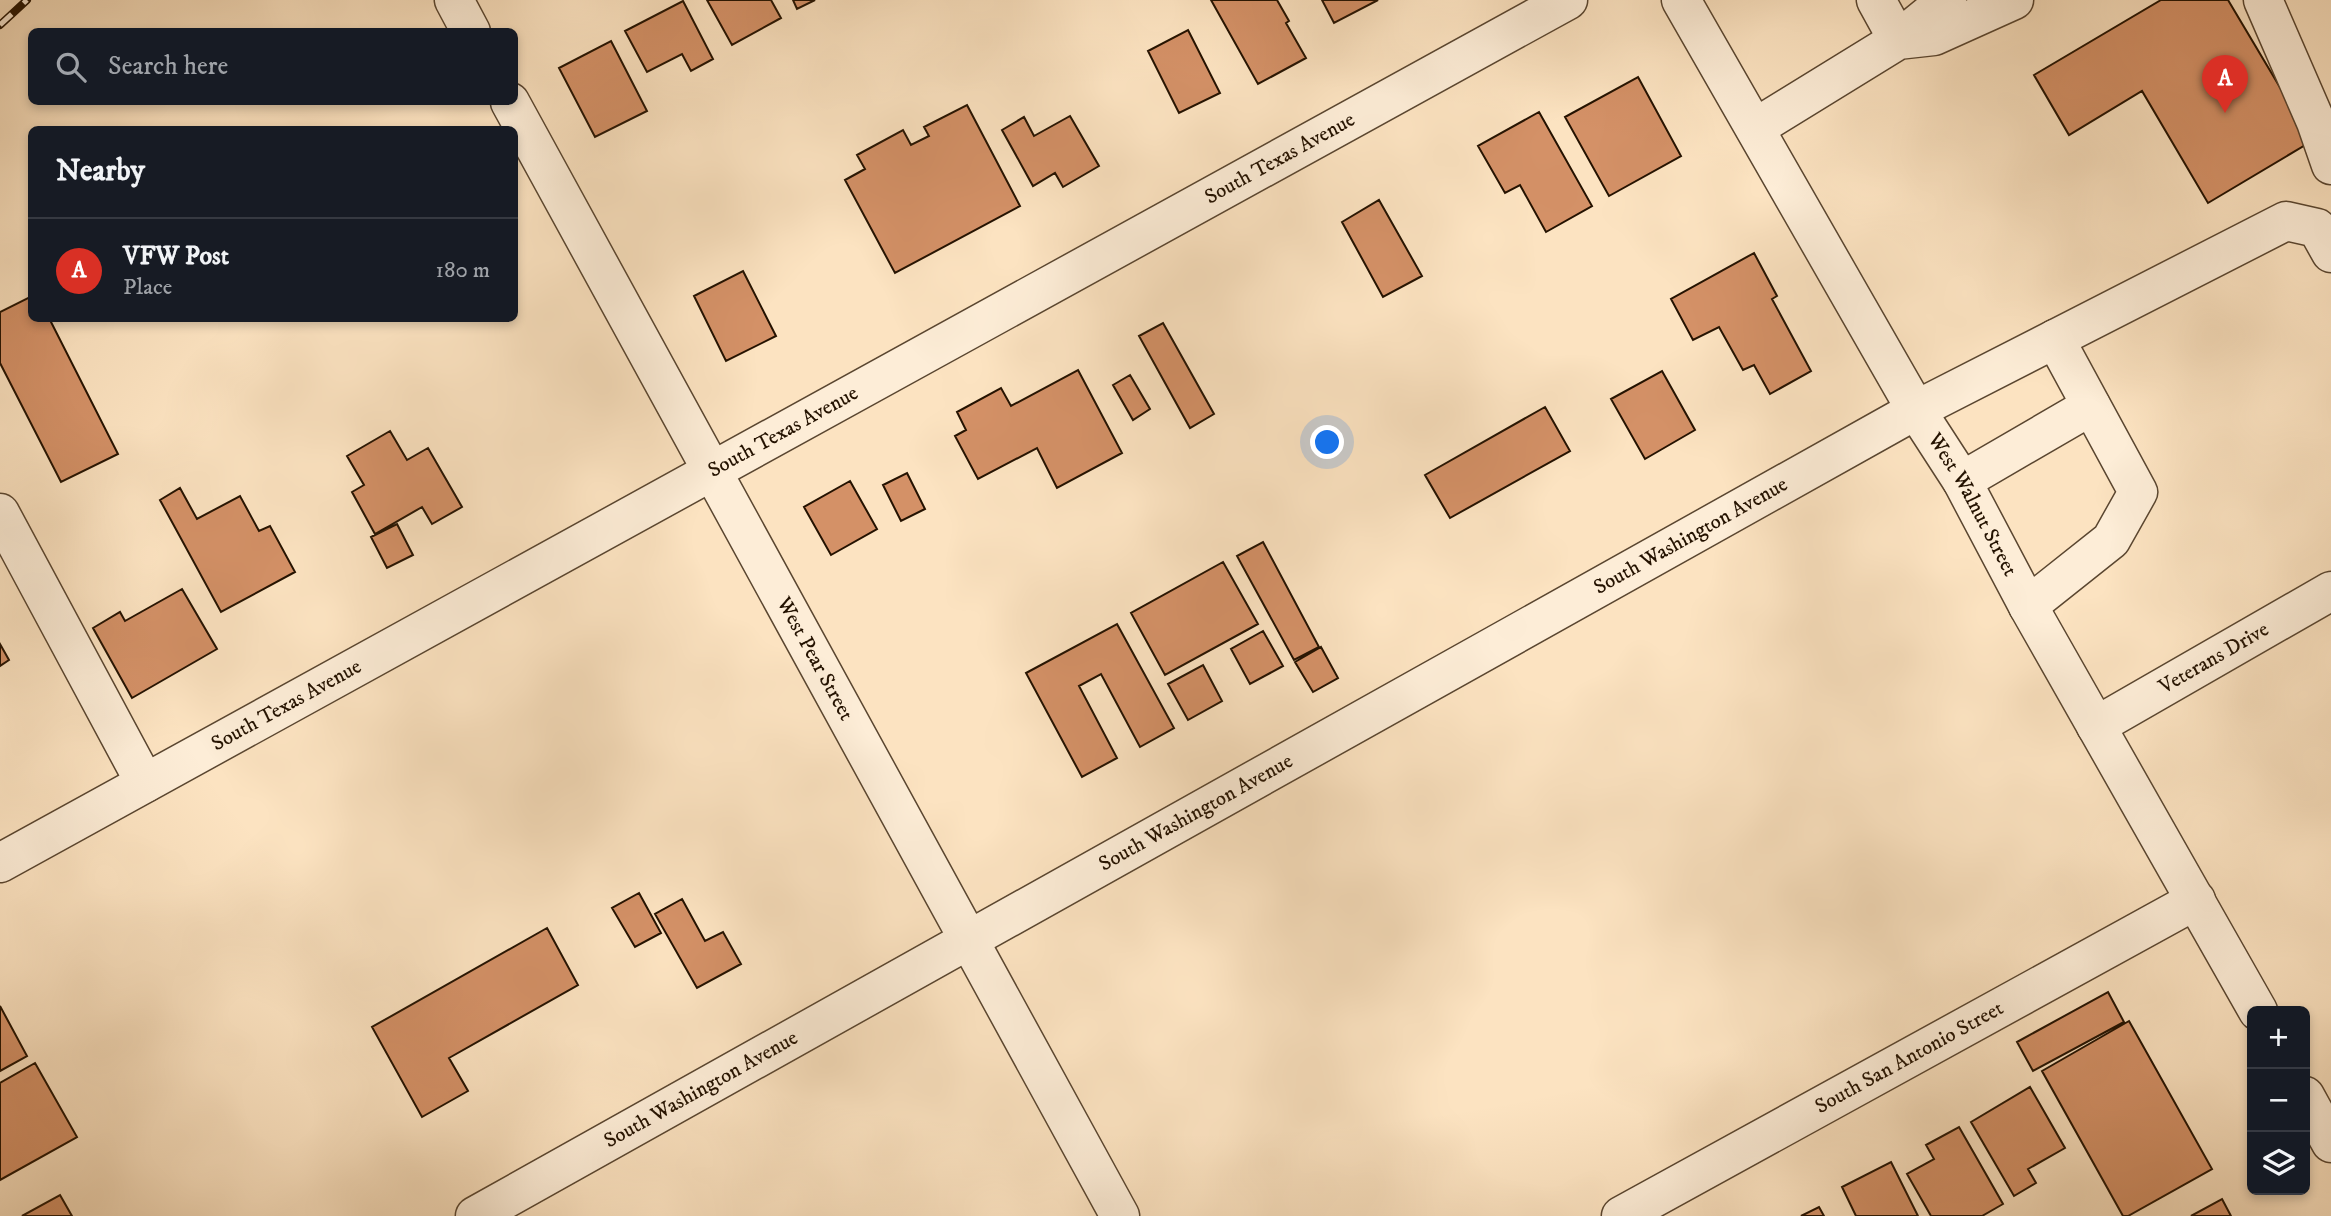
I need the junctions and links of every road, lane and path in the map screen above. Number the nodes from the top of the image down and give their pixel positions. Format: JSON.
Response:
{"nodes":[{"id":1,"x":454,"y":0,"type":"edge"},
{"id":2,"x":1568,"y":0,"type":"edge"},
{"id":3,"x":1682,"y":0,"type":"edge"},
{"id":4,"x":1876,"y":0,"type":"edge"},
{"id":5,"x":1947,"y":0,"type":"edge"},
{"id":6,"x":2014,"y":0,"type":"edge"},
{"id":7,"x":2263,"y":0,"type":"edge"},
{"id":8,"x":469,"y":28,"type":"edge"},
{"id":9,"x":1898,"y":40,"type":"junction"},
{"id":10,"x":512,"y":105,"type":"edge"},
{"id":11,"x":1755,"y":128,"type":"junction"},
{"id":12,"x":2331,"y":165,"type":"edge"},
{"id":13,"x":2326,"y":230,"type":"edge"},
{"id":14,"x":2055,"y":339,"type":"junction"},
{"id":15,"x":2091,"y":406,"type":"junction"},
{"id":16,"x":1916,"y":410,"type":"junction"},
{"id":17,"x":713,"y":471,"type":"junction"},
{"id":18,"x":1962,"y":481,"type":"junction"},
{"id":19,"x":0,"y":513,"type":"edge"},
{"id":20,"x":2331,"y":591,"type":"edge"},
{"id":21,"x":2028,"y":606,"type":"junction"},
{"id":22,"x":2096,"y":726,"type":"junction"},
{"id":23,"x":145,"y":783,"type":"junction"},
{"id":24,"x":0,"y":863,"type":"edge"},
{"id":25,"x":2196,"y":900,"type":"junction"},
{"id":26,"x":970,"y":939,"type":"junction"},
{"id":27,"x":2255,"y":1006,"type":"edge"},
{"id":28,"x":2310,"y":1105,"type":"edge"},
{"id":29,"x":2331,"y":1143,"type":"edge"},
{"id":30,"x":487,"y":1213,"type":"edge"},
{"id":31,"x":1120,"y":1216,"type":"edge"},
{"id":32,"x":1621,"y":1216,"type":"edge"}],
"edges":[{"from":1,"to":8,"type":"street"},
{"from":2,"to":17,"type":"street","name":"South Texas Avenue"},
{"from":3,"to":11,"type":"street","name":"West Walnut Street"},
{"from":4,"to":9,"type":"street"},
{"from":5,"to":9,"type":"street"},
{"from":6,"to":9,"type":"street"},
{"from":7,"to":12,"type":"street"},
{"from":9,"to":11,"type":"street"},
{"from":10,"to":17,"type":"street","name":"West Pear Street"},
{"from":11,"to":16,"type":"street","name":"West Walnut Street"},
{"from":13,"to":14,"type":"street","name":"South Washington Avenue"},
{"from":14,"to":15,"type":"street"},
{"from":14,"to":16,"type":"street","name":"South Washington Avenue"},
{"from":15,"to":18,"type":"street"},
{"from":15,"to":21,"type":"street"},
{"from":16,"to":18,"type":"street","name":"West Walnut Street"},
{"from":16,"to":26,"type":"street","name":"South Washington Avenue"},
{"from":17,"to":23,"type":"street","name":"South Texas Avenue"},
{"from":17,"to":26,"type":"street","name":"West Pear Street"},
{"from":18,"to":21,"type":"street","name":"West Walnut Street"},
{"from":19,"to":23,"type":"street"},
{"from":20,"to":22,"type":"street","name":"Veterans Drive"},
{"from":21,"to":22,"type":"street","name":"West Walnut Street"},
{"from":22,"to":25,"type":"street","name":"West Walnut Street"},
{"from":23,"to":24,"type":"street","name":"South Texas Avenue"},
{"from":25,"to":27,"type":"street","name":"West Walnut Street"},
{"from":25,"to":32,"type":"street","name":"South San Antonio Street"},
{"from":26,"to":30,"type":"street","name":"South Washington Avenue"},
{"from":26,"to":31,"type":"street","name":"West Pear Street"},
{"from":28,"to":29,"type":"street"}]}
